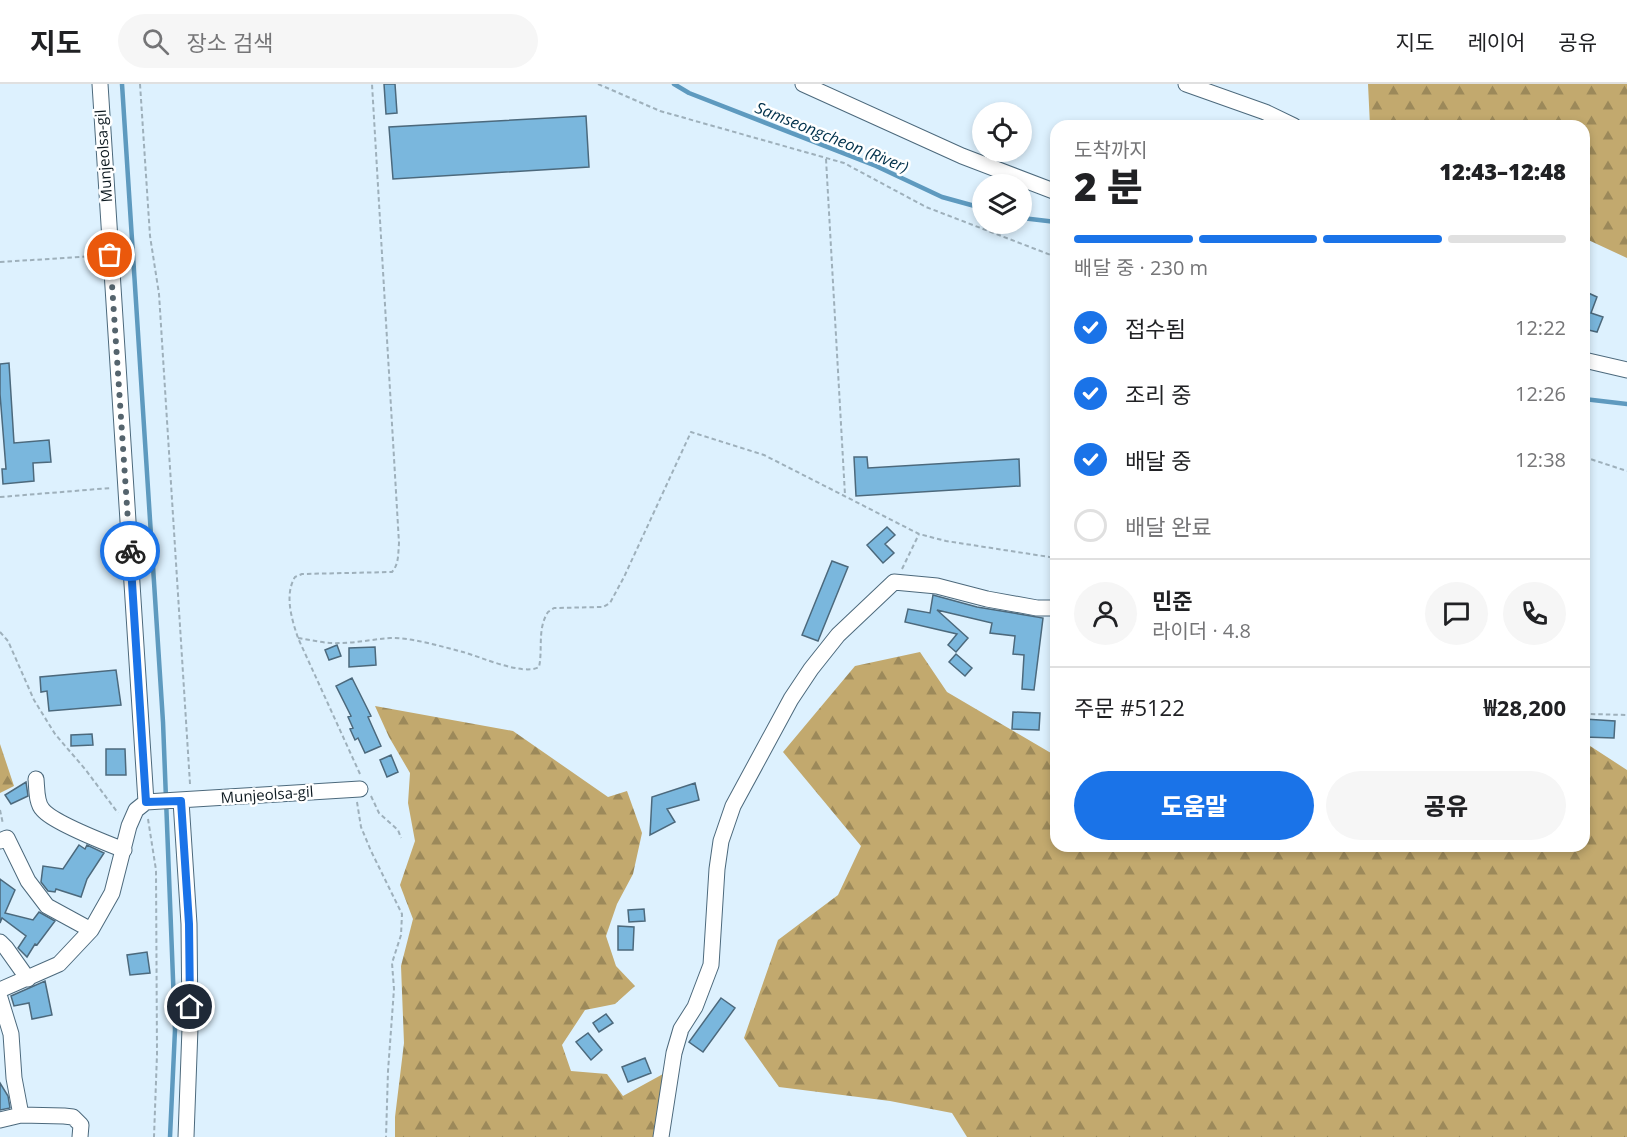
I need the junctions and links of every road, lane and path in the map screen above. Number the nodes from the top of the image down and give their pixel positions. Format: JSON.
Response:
{"nodes":[{"id":1,"x":100,"y":84,"type":"edge"},
{"id":2,"x":140,"y":84,"type":"edge"},
{"id":3,"x":372,"y":84,"type":"edge"},
{"id":4,"x":598,"y":84,"type":"edge"},
{"id":5,"x":803,"y":84,"type":"edge"},
{"id":6,"x":1186,"y":84,"type":"edge"},
{"id":7,"x":1282,"y":120,"type":"edge"},
{"id":8,"x":826,"y":159,"type":"junction"},
{"id":9,"x":1050,"y":190,"type":"edge"},
{"id":10,"x":1050,"y":254,"type":"edge"},
{"id":11,"x":110,"y":255,"type":"junction"},
{"id":12,"x":0,"y":262,"type":"edge"},
{"id":13,"x":1590,"y":361,"type":"edge"},
{"id":14,"x":1627,"y":370,"type":"edge"},
{"id":15,"x":1590,"y":458,"type":"edge"},
{"id":16,"x":1627,"y":471,"type":"edge"},
{"id":17,"x":126,"y":486,"type":"junction"},
{"id":18,"x":845,"y":495,"type":"junction"},
{"id":19,"x":0,"y":497,"type":"edge"},
{"id":20,"x":919,"y":534,"type":"junction"},
{"id":21,"x":1050,"y":557,"type":"edge"},
{"id":22,"x":894,"y":582,"type":"junction"},
{"id":23,"x":1050,"y":608,"type":"edge"},
{"id":24,"x":0,"y":632,"type":"edge"},
{"id":25,"x":298,"y":638,"type":"junction"},
{"id":26,"x":1590,"y":714,"type":"edge"},
{"id":27,"x":1627,"y":715,"type":"edge"},
{"id":28,"x":36,"y":778,"type":"dead end"},
{"id":29,"x":361,"y":787,"type":"junction"},
{"id":30,"x":182,"y":801,"type":"junction"},
{"id":31,"x":150,"y":802,"type":"junction"},
{"id":32,"x":129,"y":826,"type":"junction"},
{"id":33,"x":401,"y":838,"type":"dead end"},
{"id":34,"x":0,"y":841,"type":"edge"},
{"id":35,"x":124,"y":850,"type":"junction"},
{"id":36,"x":91,"y":930,"type":"junction"},
{"id":37,"x":0,"y":942,"type":"edge"},
{"id":38,"x":28,"y":979,"type":"junction"},
{"id":39,"x":0,"y":990,"type":"edge"},
{"id":40,"x":0,"y":998,"type":"edge"},
{"id":41,"x":7,"y":1077,"type":"edge"},
{"id":42,"x":21,"y":1115,"type":"junction"},
{"id":43,"x":0,"y":1120,"type":"edge"},
{"id":44,"x":80,"y":1137,"type":"edge"},
{"id":45,"x":154,"y":1137,"type":"edge"},
{"id":46,"x":186,"y":1137,"type":"edge"},
{"id":47,"x":386,"y":1137,"type":"edge"},
{"id":48,"x":661,"y":1137,"type":"edge"}],
"edges":[{"from":1,"to":11,"type":"street","name":"Munjeolsa-gil"},
{"from":2,"to":30,"type":"path"},
{"from":3,"to":25,"type":"path"},
{"from":4,"to":8,"type":"path"},
{"from":5,"to":9,"type":"street"},
{"from":6,"to":7,"type":"street"},
{"from":8,"to":10,"type":"path"},
{"from":8,"to":18,"type":"path"},
{"from":11,"to":12,"type":"path"},
{"from":11,"to":17,"type":"street","name":"Munjeolsa-gil"},
{"from":13,"to":14,"type":"street"},
{"from":15,"to":16,"type":"path"},
{"from":17,"to":19,"type":"path"},
{"from":17,"to":31,"type":"street","name":"Munjeolsa-gil"},
{"from":18,"to":20,"type":"path"},
{"from":18,"to":25,"type":"path"},
{"from":20,"to":21,"type":"path"},
{"from":20,"to":22,"type":"path"},
{"from":22,"to":23,"type":"street"},
{"from":22,"to":48,"type":"street"},
{"from":24,"to":32,"type":"path"},
{"from":25,"to":29,"type":"path"},
{"from":26,"to":27,"type":"path"},
{"from":28,"to":35,"type":"street"},
{"from":29,"to":30,"type":"street","name":"Munjeolsa-gil"},
{"from":29,"to":33,"type":"path"},
{"from":29,"to":47,"type":"path"},
{"from":30,"to":31,"type":"street","name":"Munjeolsa-gil"},
{"from":30,"to":46,"type":"street"},
{"from":31,"to":32,"type":"street"},
{"from":31,"to":45,"type":"path"},
{"from":32,"to":35,"type":"street"},
{"from":34,"to":36,"type":"street"},
{"from":35,"to":36,"type":"street"},
{"from":36,"to":38,"type":"street"},
{"from":37,"to":38,"type":"street"},
{"from":38,"to":39,"type":"street"},
{"from":40,"to":41,"type":"street"},
{"from":41,"to":42,"type":"street"},
{"from":42,"to":43,"type":"street"},
{"from":42,"to":44,"type":"street"}]}
